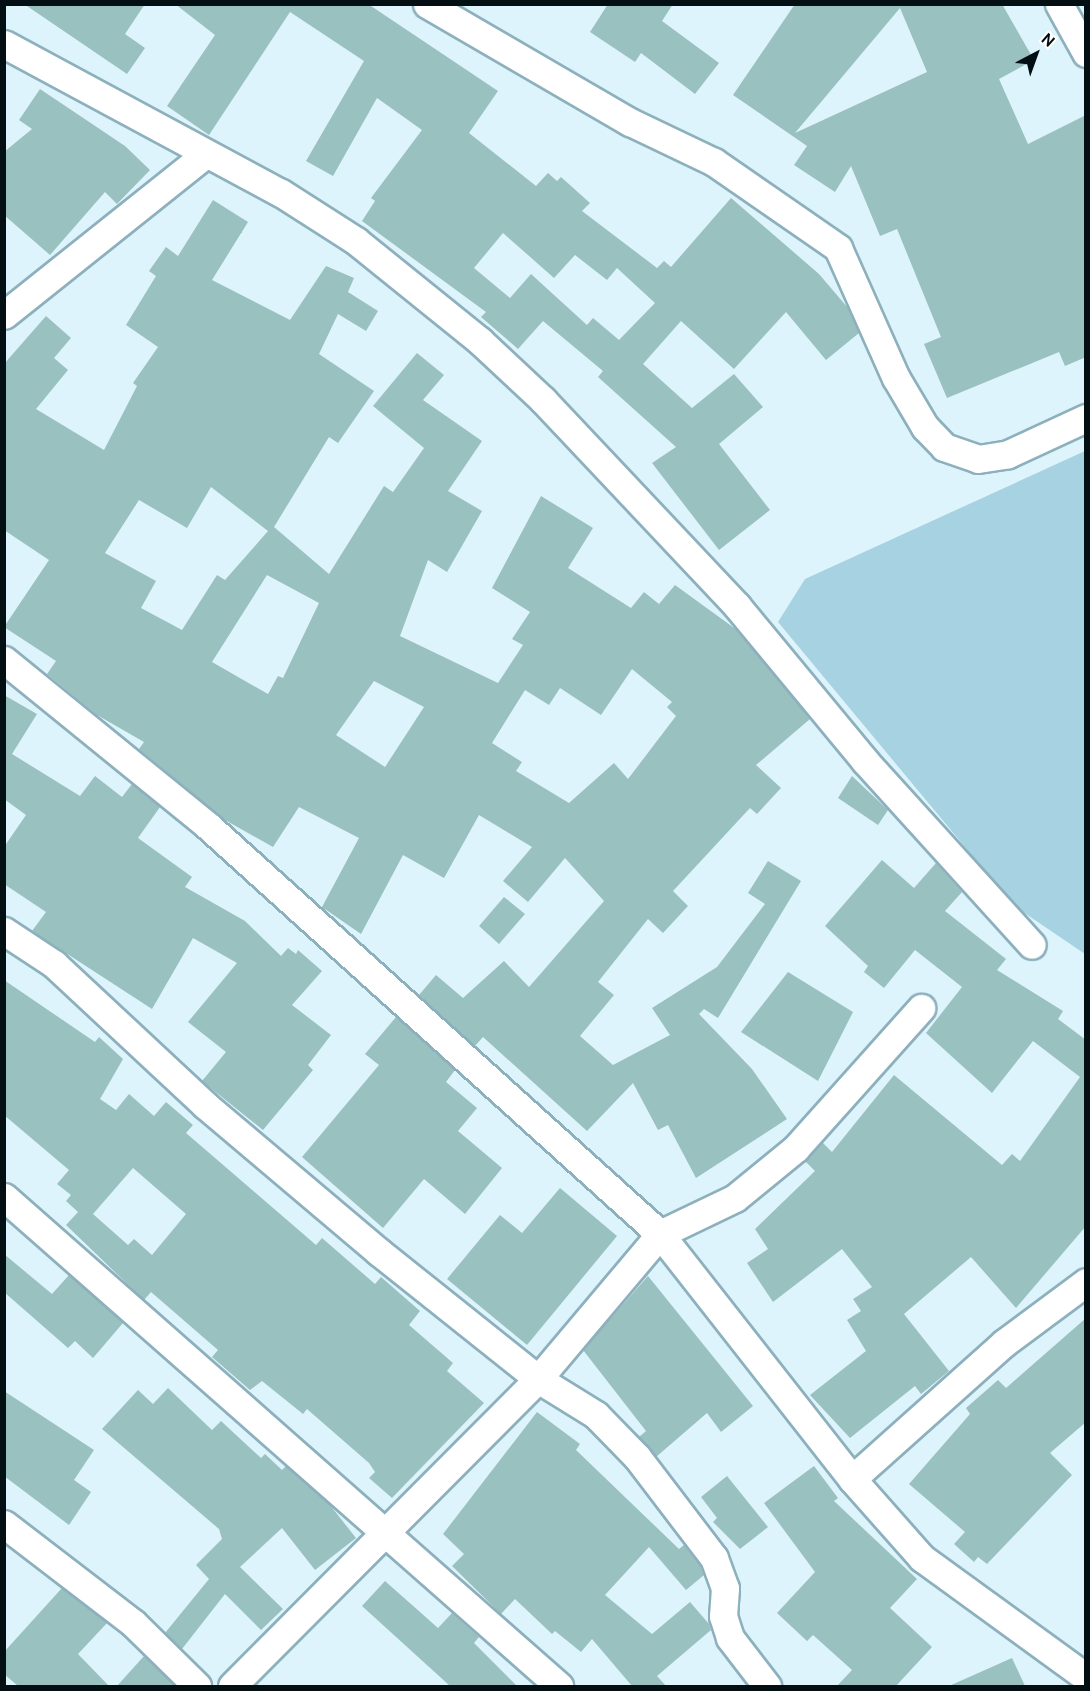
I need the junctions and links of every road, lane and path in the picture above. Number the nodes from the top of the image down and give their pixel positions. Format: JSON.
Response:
{"nodes":[{"id":1,"x":427,"y":4,"type":"edge"},
{"id":2,"x":1059,"y":4,"type":"edge"},
{"id":3,"x":4,"y":44,"type":"edge"},
{"id":4,"x":1086,"y":53,"type":"edge"},
{"id":5,"x":206,"y":154,"type":"junction"},
{"id":6,"x":4,"y":315,"type":"edge"},
{"id":7,"x":1086,"y":418,"type":"edge"},
{"id":8,"x":4,"y":660,"type":"edge"},
{"id":9,"x":4,"y":931,"type":"edge"},
{"id":10,"x":1032,"y":945,"type":"dead end"},
{"id":11,"x":921,"y":1008,"type":"dead end"},
{"id":12,"x":4,"y":1197,"type":"edge"},
{"id":13,"x":660,"y":1234,"type":"junction"},
{"id":14,"x":1086,"y":1282,"type":"edge"},
{"id":15,"x":538,"y":1379,"type":"junction"},
{"id":16,"x":852,"y":1479,"type":"junction"},
{"id":17,"x":4,"y":1524,"type":"edge"},
{"id":18,"x":381,"y":1533,"type":"junction"},
{"id":19,"x":1086,"y":1677,"type":"edge"},
{"id":20,"x":197,"y":1686,"type":"edge"},
{"id":21,"x":232,"y":1686,"type":"edge"},
{"id":22,"x":559,"y":1686,"type":"edge"},
{"id":23,"x":767,"y":1686,"type":"edge"}],
"edges":[{"from":1,"to":7,"type":"street"},
{"from":2,"to":4,"type":"street"},
{"from":3,"to":5,"type":"street"},
{"from":5,"to":6,"type":"street"},
{"from":5,"to":10,"type":"street"},
{"from":8,"to":13,"type":"street"},
{"from":9,"to":15,"type":"street"},
{"from":11,"to":13,"type":"street"},
{"from":12,"to":18,"type":"street"},
{"from":13,"to":15,"type":"street"},
{"from":13,"to":16,"type":"street"},
{"from":14,"to":16,"type":"street"},
{"from":15,"to":18,"type":"street"},
{"from":15,"to":23,"type":"street"},
{"from":16,"to":19,"type":"street"},
{"from":17,"to":20,"type":"street"},
{"from":18,"to":21,"type":"street"},
{"from":18,"to":22,"type":"street"}]}
